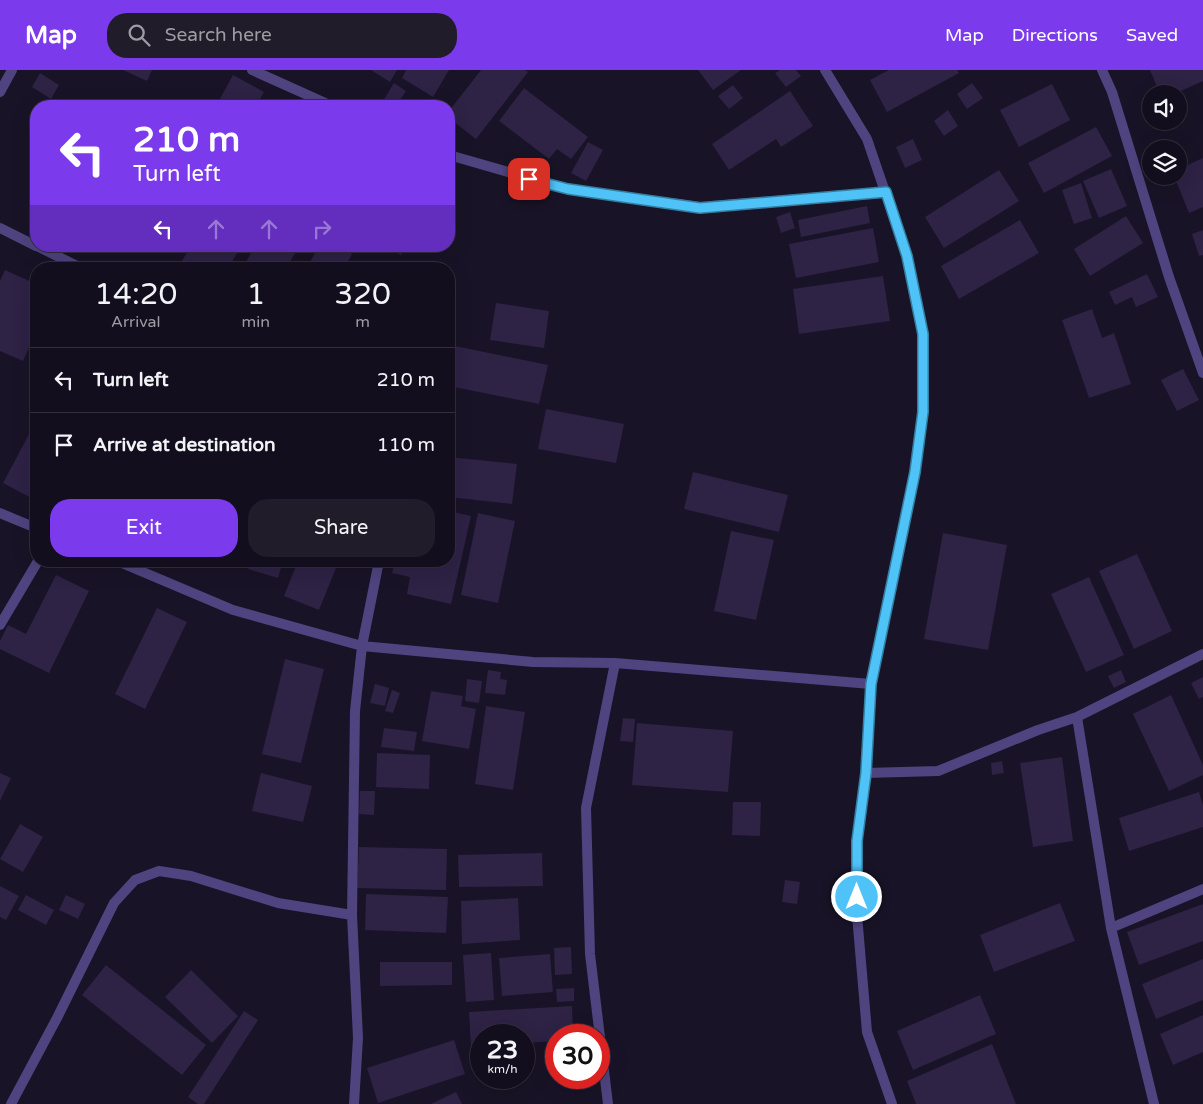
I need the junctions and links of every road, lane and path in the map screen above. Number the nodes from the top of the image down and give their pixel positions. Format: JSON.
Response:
{"nodes":[{"id":1,"x":12,"y":70,"type":"edge"},
{"id":2,"x":252,"y":70,"type":"edge"},
{"id":3,"x":826,"y":70,"type":"edge"},
{"id":4,"x":1102,"y":70,"type":"edge"},
{"id":5,"x":0,"y":92,"type":"edge"},
{"id":6,"x":319,"y":100,"type":"edge"},
{"id":7,"x":455,"y":157,"type":"edge"},
{"id":8,"x":886,"y":192,"type":"junction"},
{"id":9,"x":0,"y":228,"type":"edge"},
{"id":10,"x":30,"y":243,"type":"edge"},
{"id":11,"x":49,"y":252,"type":"edge"},
{"id":12,"x":69,"y":262,"type":"edge"},
{"id":13,"x":1203,"y":373,"type":"edge"},
{"id":14,"x":0,"y":513,"type":"edge"},
{"id":15,"x":30,"y":526,"type":"edge"},
{"id":16,"x":34,"y":567,"type":"edge"},
{"id":17,"x":130,"y":567,"type":"edge"},
{"id":18,"x":378,"y":567,"type":"edge"},
{"id":19,"x":0,"y":626,"type":"edge"},
{"id":20,"x":362,"y":646,"type":"junction"},
{"id":21,"x":1203,"y":654,"type":"edge"},
{"id":22,"x":615,"y":663,"type":"junction"},
{"id":23,"x":871,"y":684,"type":"junction"},
{"id":24,"x":1077,"y":718,"type":"junction"},
{"id":25,"x":866,"y":773,"type":"junction"},
{"id":26,"x":1203,"y":889,"type":"edge"},
{"id":27,"x":352,"y":914,"type":"junction"},
{"id":28,"x":1111,"y":928,"type":"junction"},
{"id":29,"x":11,"y":1104,"type":"edge"},
{"id":30,"x":354,"y":1104,"type":"edge"},
{"id":31,"x":608,"y":1104,"type":"edge"},
{"id":32,"x":892,"y":1104,"type":"edge"},
{"id":33,"x":1154,"y":1104,"type":"edge"}],
"edges":[{"from":1,"to":5,"type":"street"},
{"from":2,"to":6,"type":"street"},
{"from":3,"to":8,"type":"street"},
{"from":4,"to":13,"type":"street"},
{"from":7,"to":8,"type":"street"},
{"from":8,"to":23,"type":"street"},
{"from":9,"to":10,"type":"street"},
{"from":11,"to":12,"type":"street"},
{"from":14,"to":15,"type":"street"},
{"from":16,"to":19,"type":"street"},
{"from":17,"to":20,"type":"street"},
{"from":18,"to":20,"type":"street"},
{"from":20,"to":22,"type":"street"},
{"from":20,"to":27,"type":"street"},
{"from":21,"to":24,"type":"street"},
{"from":22,"to":23,"type":"street"},
{"from":22,"to":31,"type":"street"},
{"from":23,"to":25,"type":"street"},
{"from":24,"to":25,"type":"street"},
{"from":24,"to":28,"type":"street"},
{"from":25,"to":32,"type":"street"},
{"from":26,"to":28,"type":"street"},
{"from":27,"to":29,"type":"street"},
{"from":27,"to":30,"type":"street"},
{"from":28,"to":33,"type":"street"}]}
